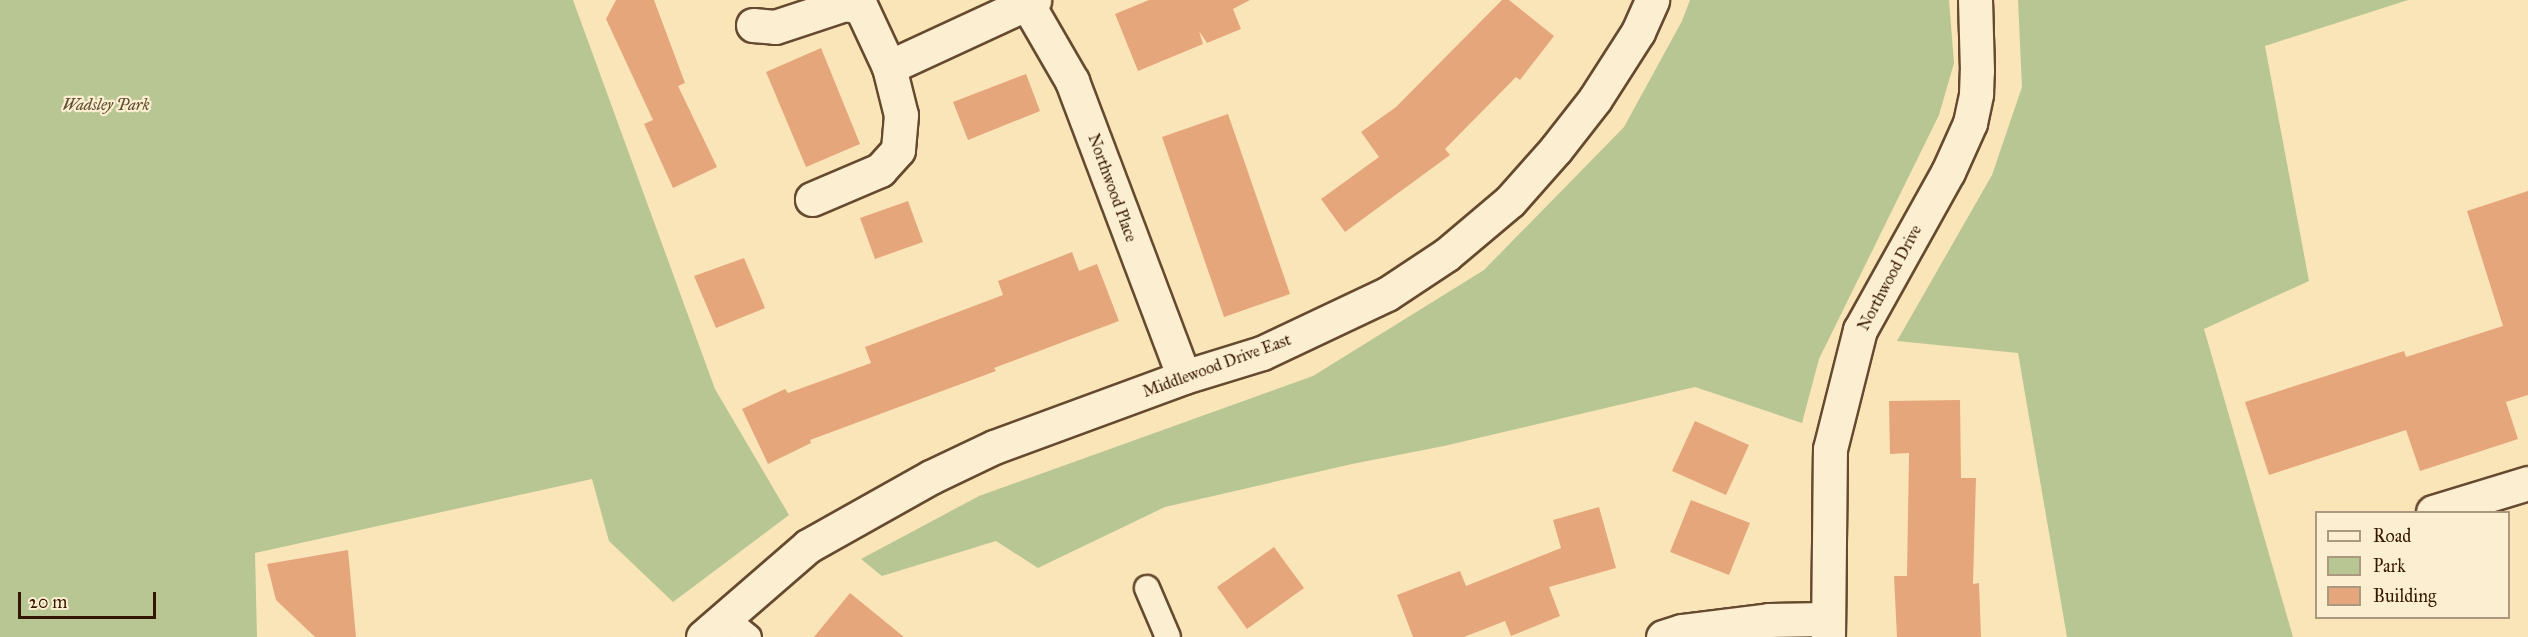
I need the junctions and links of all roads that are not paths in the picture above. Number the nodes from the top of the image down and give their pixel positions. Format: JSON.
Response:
{"nodes":[{"id":1,"x":1652,"y":0,"type":"edge"},
{"id":2,"x":1975,"y":0,"type":"edge"},
{"id":3,"x":1031,"y":2,"type":"edge"},
{"id":4,"x":753,"y":25,"type":"dead end"},
{"id":5,"x":890,"y":67,"type":"junction"},
{"id":6,"x":812,"y":199,"type":"dead end"},
{"id":7,"x":1184,"y":377,"type":"junction"},
{"id":8,"x":2528,"y":483,"type":"edge"},
{"id":9,"x":2439,"y":511,"type":"edge"},
{"id":10,"x":1147,"y":588,"type":"dead end"},
{"id":11,"x":1827,"y":628,"type":"edge"},
{"id":12,"x":725,"y":630,"type":"edge"},
{"id":13,"x":1168,"y":637,"type":"edge"},
{"id":14,"x":1663,"y":637,"type":"edge"}],
"edges":[{"from":1,"to":7,"type":"street","name":"Middlewood Drive East"},
{"from":2,"to":11,"type":"street","name":"Northwood Drive"},
{"from":3,"to":5,"type":"street","name":"Northwood Place"},
{"from":3,"to":7,"type":"street","name":"Northwood Place"},
{"from":4,"to":5,"type":"street"},
{"from":5,"to":6,"type":"street"},
{"from":7,"to":12,"type":"street","name":"Middlewood Drive East"},
{"from":8,"to":9,"type":"street"},
{"from":10,"to":13,"type":"lane"},
{"from":11,"to":14,"type":"street"}]}
